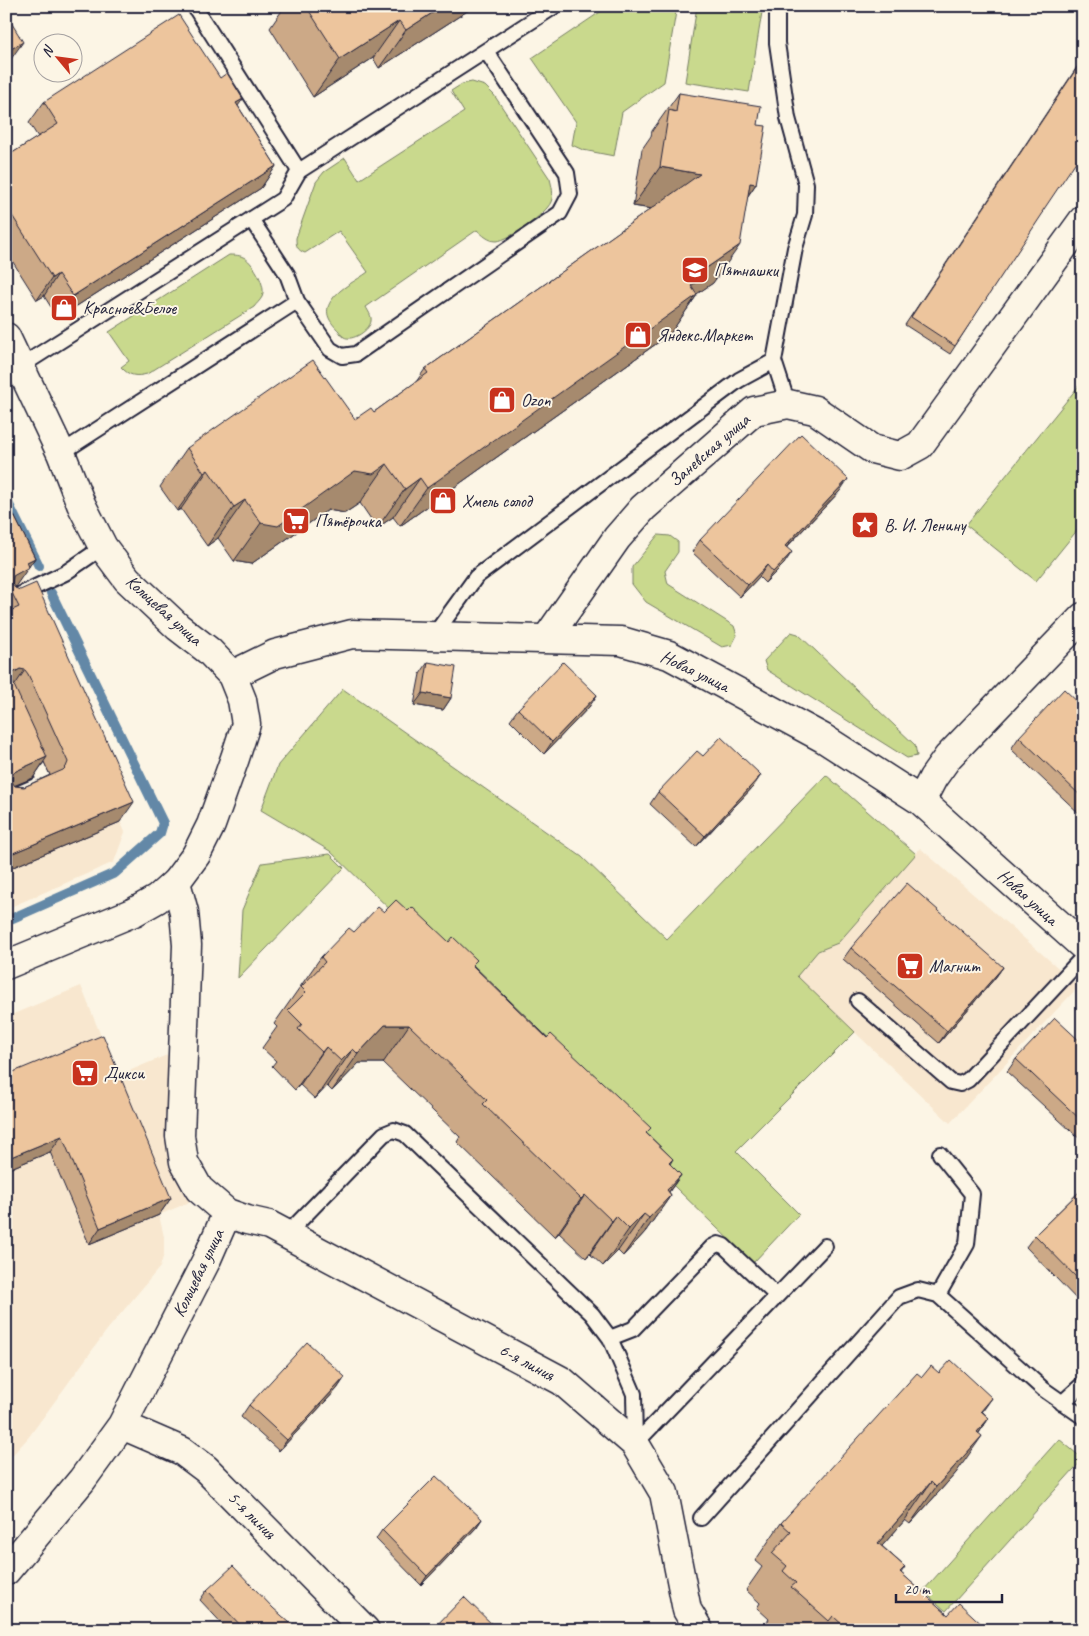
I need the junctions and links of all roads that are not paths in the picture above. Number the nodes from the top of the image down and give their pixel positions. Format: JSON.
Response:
{"nodes":[{"id":1,"x":194,"y":6,"type":"edge"},
{"id":2,"x":555,"y":6,"type":"edge"},
{"id":3,"x":777,"y":6,"type":"edge"},
{"id":4,"x":486,"y":51,"type":"junction"},
{"id":5,"x":299,"y":171,"type":"junction"},
{"id":6,"x":251,"y":219,"type":"junction"},
{"id":7,"x":1083,"y":220,"type":"edge"},
{"id":8,"x":297,"y":301,"type":"junction"},
{"id":9,"x":6,"y":337,"type":"edge"},
{"id":10,"x":774,"y":361,"type":"junction"},
{"id":11,"x":21,"y":366,"type":"junction"},
{"id":12,"x":788,"y":404,"type":"junction"},
{"id":13,"x":61,"y":453,"type":"junction"},
{"id":14,"x":103,"y":548,"type":"junction"},
{"id":15,"x":6,"y":601,"type":"edge"},
{"id":16,"x":1083,"y":617,"type":"edge"},
{"id":17,"x":434,"y":635,"type":"junction"},
{"id":18,"x":547,"y":638,"type":"junction"},
{"id":19,"x":232,"y":675,"type":"junction"},
{"id":20,"x":26,"y":740,"type":"edge"},
{"id":21,"x":6,"y":799,"type":"edge"},
{"id":22,"x":921,"y":801,"type":"junction"},
{"id":23,"x":176,"y":882,"type":"junction"},
{"id":24,"x":1083,"y":946,"type":"edge"},
{"id":25,"x":1083,"y":957,"type":"edge"},
{"id":26,"x":6,"y":965,"type":"edge"},
{"id":27,"x":858,"y":1001,"type":"dead end"},
{"id":28,"x":940,"y":1154,"type":"dead end"},
{"id":29,"x":227,"y":1213,"type":"junction"},
{"id":30,"x":287,"y":1234,"type":"junction"},
{"id":31,"x":825,"y":1246,"type":"dead end"},
{"id":32,"x":938,"y":1295,"type":"junction"},
{"id":33,"x":777,"y":1296,"type":"junction"},
{"id":34,"x":610,"y":1338,"type":"junction"},
{"id":35,"x":1083,"y":1384,"type":"edge"},
{"id":36,"x":1062,"y":1403,"type":"junction"},
{"id":37,"x":1083,"y":1417,"type":"edge"},
{"id":38,"x":122,"y":1424,"type":"junction"},
{"id":39,"x":635,"y":1444,"type":"junction"},
{"id":40,"x":701,"y":1518,"type":"dead end"},
{"id":41,"x":6,"y":1571,"type":"edge"},
{"id":42,"x":365,"y":1630,"type":"edge"},
{"id":43,"x":699,"y":1630,"type":"edge"}],
"edges":[{"from":1,"to":5,"type":"lane"},
{"from":2,"to":4,"type":"lane"},
{"from":3,"to":10,"type":"lane"},
{"from":4,"to":5,"type":"lane"},
{"from":4,"to":8,"type":"lane"},
{"from":5,"to":6,"type":"lane"},
{"from":6,"to":8,"type":"lane"},
{"from":6,"to":11,"type":"lane"},
{"from":7,"to":12,"type":"street","name":"Заневская улица"},
{"from":8,"to":13,"type":"lane"},
{"from":9,"to":11,"type":"street","name":"Кольцевая улица"},
{"from":10,"to":12,"type":"lane"},
{"from":10,"to":17,"type":"lane"},
{"from":11,"to":13,"type":"street","name":"Кольцевая улица"},
{"from":12,"to":18,"type":"street","name":"Заневская улица"},
{"from":13,"to":14,"type":"street","name":"Кольцевая улица"},
{"from":14,"to":15,"type":"lane"},
{"from":14,"to":19,"type":"street","name":"Кольцевая улица"},
{"from":16,"to":22,"type":"street"},
{"from":17,"to":18,"type":"street","name":"Новая улица"},
{"from":17,"to":19,"type":"street","name":"Новая улица"},
{"from":18,"to":22,"type":"street","name":"Новая улица"},
{"from":19,"to":23,"type":"street","name":"Кольцевая улица"},
{"from":20,"to":21,"type":"lane"},
{"from":22,"to":24,"type":"street","name":"Новая улица"},
{"from":23,"to":26,"type":"street","name":"Кольцевая улица"},
{"from":23,"to":29,"type":"street","name":"Кольцевая улица"},
{"from":25,"to":27,"type":"lane"},
{"from":28,"to":32,"type":"lane"},
{"from":29,"to":30,"type":"street","name":"6-я линия"},
{"from":29,"to":38,"type":"street","name":"Кольцевая улица"},
{"from":30,"to":34,"type":"lane"},
{"from":30,"to":39,"type":"street","name":"6-я линия"},
{"from":31,"to":33,"type":"lane"},
{"from":32,"to":36,"type":"lane"},
{"from":32,"to":40,"type":"lane"},
{"from":33,"to":34,"type":"lane"},
{"from":33,"to":39,"type":"lane"},
{"from":34,"to":39,"type":"lane"},
{"from":35,"to":36,"type":"lane"},
{"from":36,"to":37,"type":"lane"},
{"from":38,"to":41,"type":"street","name":"Кольцевая улица"},
{"from":38,"to":42,"type":"street","name":"5-я линия"},
{"from":39,"to":43,"type":"street","name":"6-я линия"}]}
